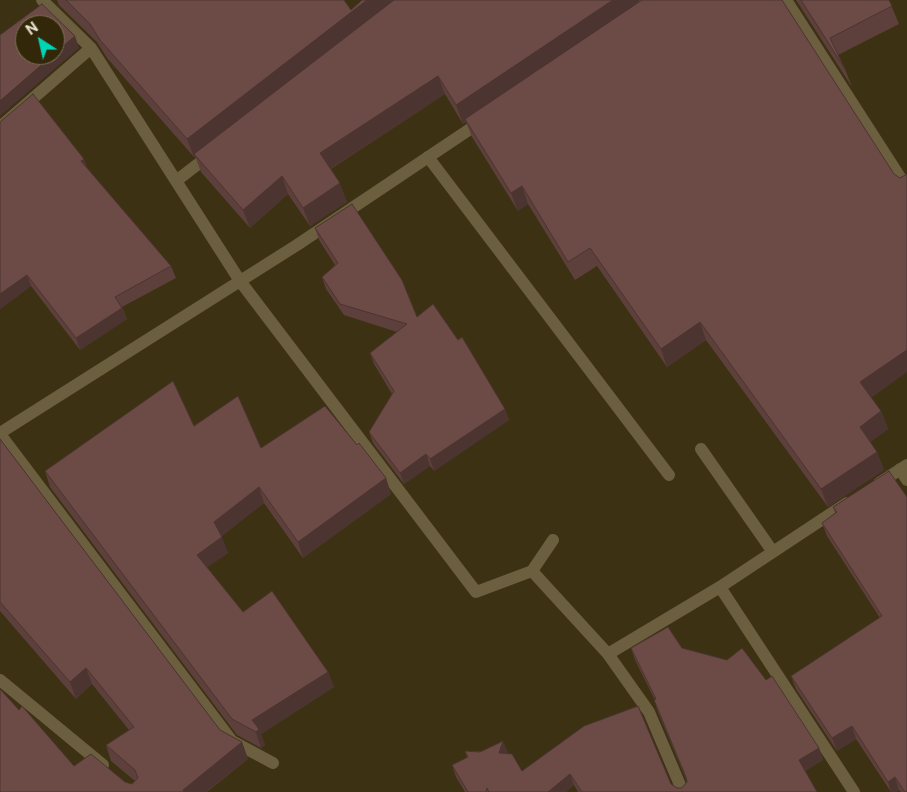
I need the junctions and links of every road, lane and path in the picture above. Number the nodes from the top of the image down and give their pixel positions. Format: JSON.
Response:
{"nodes":[{"id":1,"x":42,"y":0,"type":"edge"},
{"id":2,"x":786,"y":0,"type":"edge"},
{"id":3,"x":91,"y":48,"type":"junction"},
{"id":4,"x":492,"y":114,"type":"edge"},
{"id":5,"x":0,"y":127,"type":"edge"},
{"id":6,"x":223,"y":144,"type":"edge"},
{"id":7,"x":428,"y":158,"type":"junction"},
{"id":8,"x":176,"y":180,"type":"junction"},
{"id":9,"x":907,"y":188,"type":"edge"},
{"id":10,"x":240,"y":281,"type":"junction"},
{"id":11,"x":0,"y":434,"type":"edge"},
{"id":12,"x":701,"y":449,"type":"dead end"},
{"id":13,"x":905,"y":471,"type":"edge"},
{"id":14,"x":669,"y":475,"type":"dead end"},
{"id":15,"x":553,"y":540,"type":"dead end"},
{"id":16,"x":773,"y":552,"type":"junction"},
{"id":17,"x":532,"y":571,"type":"junction"},
{"id":18,"x":720,"y":587,"type":"junction"},
{"id":19,"x":608,"y":654,"type":"junction"},
{"id":20,"x":0,"y":680,"type":"edge"},
{"id":21,"x":273,"y":763,"type":"dead end"},
{"id":22,"x":113,"y":773,"type":"edge"},
{"id":23,"x":682,"y":792,"type":"edge"},
{"id":24,"x":854,"y":792,"type":"edge"}],
"edges":[{"from":1,"to":3,"type":"street"},
{"from":2,"to":9,"type":"street"},
{"from":3,"to":5,"type":"street"},
{"from":3,"to":8,"type":"street"},
{"from":4,"to":7,"type":"street"},
{"from":6,"to":8,"type":"street"},
{"from":7,"to":10,"type":"street"},
{"from":7,"to":14,"type":"street"},
{"from":8,"to":10,"type":"street"},
{"from":10,"to":11,"type":"street"},
{"from":10,"to":17,"type":"street"},
{"from":11,"to":21,"type":"street"},
{"from":12,"to":16,"type":"street"},
{"from":13,"to":16,"type":"street"},
{"from":15,"to":17,"type":"street"},
{"from":16,"to":18,"type":"street"},
{"from":17,"to":19,"type":"street"},
{"from":18,"to":19,"type":"street"},
{"from":18,"to":24,"type":"street"},
{"from":19,"to":23,"type":"street"},
{"from":20,"to":22,"type":"street"}]}
